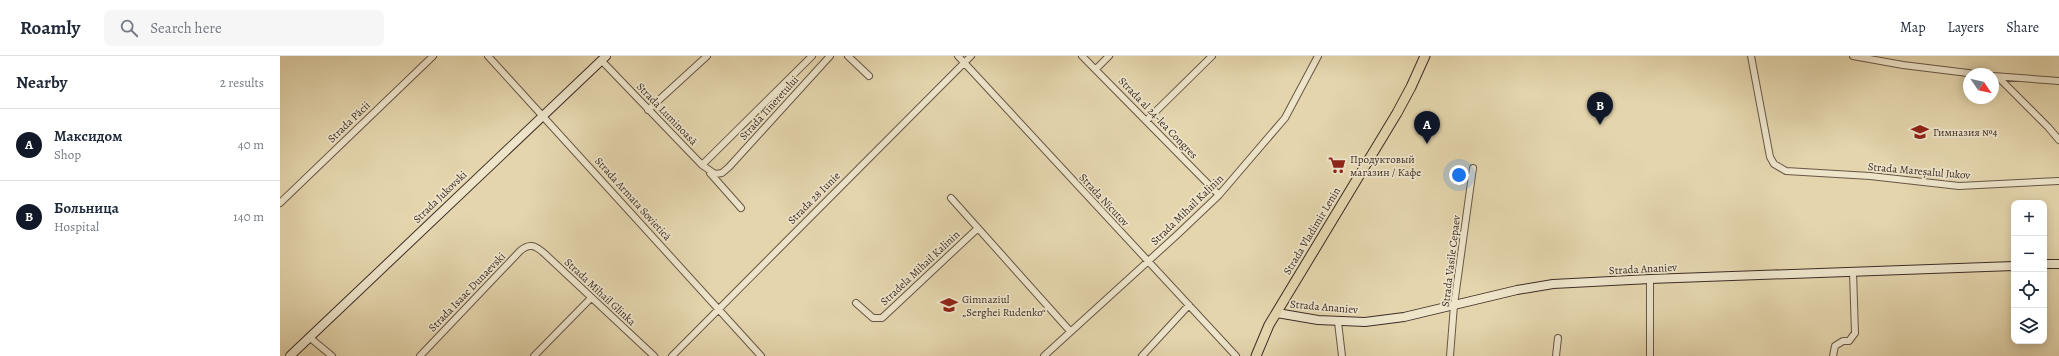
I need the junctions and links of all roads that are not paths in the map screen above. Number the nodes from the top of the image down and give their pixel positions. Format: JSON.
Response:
{"nodes":[{"id":1,"x":432,"y":56,"type":"edge"},
{"id":2,"x":488,"y":56,"type":"edge"},
{"id":3,"x":707,"y":56,"type":"edge"},
{"id":4,"x":812,"y":56,"type":"edge"},
{"id":5,"x":830,"y":56,"type":"edge"},
{"id":6,"x":848,"y":56,"type":"edge"},
{"id":7,"x":958,"y":56,"type":"edge"},
{"id":8,"x":971,"y":56,"type":"edge"},
{"id":9,"x":1082,"y":56,"type":"edge"},
{"id":10,"x":1109,"y":56,"type":"edge"},
{"id":11,"x":1212,"y":56,"type":"edge"},
{"id":12,"x":1318,"y":56,"type":"edge"},
{"id":13,"x":1425,"y":56,"type":"edge"},
{"id":14,"x":1751,"y":56,"type":"edge"},
{"id":15,"x":1853,"y":56,"type":"edge"},
{"id":16,"x":603,"y":58,"type":"edge"},
{"id":17,"x":964,"y":63,"type":"junction"},
{"id":18,"x":1096,"y":69,"type":"junction"},
{"id":19,"x":1963,"y":72,"type":"edge"},
{"id":20,"x":869,"y":76,"type":"dead end"},
{"id":21,"x":1999,"y":76,"type":"edge"},
{"id":22,"x":1999,"y":79,"type":"edge"},
{"id":23,"x":2059,"y":81,"type":"edge"},
{"id":24,"x":648,"y":110,"type":"junction"},
{"id":25,"x":542,"y":115,"type":"junction"},
{"id":26,"x":1147,"y":120,"type":"junction"},
{"id":27,"x":2059,"y":140,"type":"edge"},
{"id":28,"x":702,"y":165,"type":"junction"},
{"id":29,"x":1473,"y":168,"type":"dead end"},
{"id":30,"x":709,"y":171,"type":"junction"},
{"id":31,"x":2059,"y":181,"type":"edge"},
{"id":32,"x":1219,"y":195,"type":"junction"},
{"id":33,"x":951,"y":198,"type":"dead end"},
{"id":34,"x":280,"y":203,"type":"edge"},
{"id":35,"x":741,"y":208,"type":"dead end"},
{"id":36,"x":978,"y":229,"type":"junction"},
{"id":37,"x":530,"y":245,"type":"joint"},
{"id":38,"x":1147,"y":262,"type":"junction"},
{"id":39,"x":2047,"y":264,"type":"edge"},
{"id":40,"x":2059,"y":264,"type":"edge"},
{"id":41,"x":2011,"y":266,"type":"edge"},
{"id":42,"x":1853,"y":272,"type":"junction"},
{"id":43,"x":1650,"y":279,"type":"junction"},
{"id":44,"x":591,"y":298,"type":"junction"},
{"id":45,"x":856,"y":303,"type":"dead end"},
{"id":46,"x":1189,"y":305,"type":"junction"},
{"id":47,"x":1454,"y":305,"type":"junction"},
{"id":48,"x":718,"y":309,"type":"junction"},
{"id":49,"x":1276,"y":313,"type":"junction"},
{"id":50,"x":1338,"y":322,"type":"junction"},
{"id":51,"x":1070,"y":332,"type":"junction"},
{"id":52,"x":309,"y":337,"type":"junction"},
{"id":53,"x":1558,"y":338,"type":"dead end"},
{"id":54,"x":290,"y":356,"type":"edge"},
{"id":55,"x":332,"y":356,"type":"edge"},
{"id":56,"x":420,"y":356,"type":"edge"},
{"id":57,"x":534,"y":356,"type":"edge"},
{"id":58,"x":654,"y":356,"type":"edge"},
{"id":59,"x":672,"y":356,"type":"edge"},
{"id":60,"x":761,"y":356,"type":"edge"},
{"id":61,"x":1044,"y":356,"type":"edge"},
{"id":62,"x":1142,"y":356,"type":"edge"},
{"id":63,"x":1236,"y":356,"type":"edge"},
{"id":64,"x":1256,"y":356,"type":"edge"},
{"id":65,"x":1342,"y":356,"type":"edge"},
{"id":66,"x":1450,"y":356,"type":"edge"},
{"id":67,"x":1556,"y":356,"type":"edge"},
{"id":68,"x":1650,"y":356,"type":"edge"},
{"id":69,"x":1833,"y":356,"type":"edge"}],
"edges":[{"from":1,"to":34,"type":"street","name":"Strada Păcii"},
{"from":2,"to":25,"type":"street","name":"Strada Armata Sovietică"},
{"from":3,"to":24,"type":"street"},
{"from":4,"to":28,"type":"street","name":"Strada Tineretului"},
{"from":5,"to":30,"type":"street","name":"Strada Tineretului"},
{"from":6,"to":20,"type":"street"},
{"from":7,"to":17,"type":"street","name":"Strada Nicutov"},
{"from":8,"to":17,"type":"street","name":"Strada 28 Iunie"},
{"from":9,"to":18,"type":"street","name":"Strada al 24-lea Congres"},
{"from":10,"to":18,"type":"street"},
{"from":11,"to":26,"type":"street"},
{"from":12,"to":32,"type":"street","name":"Strada Mihail Kalinin"},
{"from":13,"to":49,"type":"main road","name":"Strada Vladimir Lenin"},
{"from":14,"to":31,"type":"street","name":"Strada Mareșalul Jukov"},
{"from":15,"to":19,"type":"street"},
{"from":16,"to":24,"type":"street","name":"Strada Luminoasă"},
{"from":16,"to":25,"type":"street","name":"Strada Jukovski"},
{"from":17,"to":38,"type":"street","name":"Strada Nicutov"},
{"from":17,"to":48,"type":"street","name":"Strada 28 Iunie"},
{"from":18,"to":26,"type":"street","name":"Strada al 24-lea Congres"},
{"from":21,"to":23,"type":"street"},
{"from":22,"to":27,"type":"street"},
{"from":24,"to":28,"type":"street","name":"Strada Luminoasă"},
{"from":25,"to":48,"type":"street","name":"Strada Armata Sovietică"},
{"from":25,"to":52,"type":"street","name":"Strada Jukovski"},
{"from":26,"to":32,"type":"street","name":"Strada al 24-lea Congres"},
{"from":28,"to":30,"type":"street","name":"Strada Luminoasă"},
{"from":29,"to":47,"type":"street","name":"Strada Vasile Cepaev"},
{"from":30,"to":35,"type":"street","name":"Strada Luminoasă"},
{"from":32,"to":38,"type":"street","name":"Strada Mihail Kalinin"},
{"from":33,"to":36,"type":"street"},
{"from":36,"to":45,"type":"street","name":"Stradela Mihail Kalinin"},
{"from":36,"to":51,"type":"street"},
{"from":37,"to":44,"type":"street","name":"Strada Mihail Glinka"},
{"from":37,"to":56,"type":"street","name":"Strada Isaac Dunaevski"},
{"from":38,"to":46,"type":"street","name":"Strada Nicutov"},
{"from":38,"to":51,"type":"street","name":"Strada Mihail Kalinin"},
{"from":39,"to":40,"type":"street"},
{"from":41,"to":42,"type":"street","name":"Strada Ananiev"},
{"from":42,"to":43,"type":"street","name":"Strada Ananiev"},
{"from":42,"to":69,"type":"street"},
{"from":43,"to":47,"type":"street","name":"Strada Ananiev"},
{"from":43,"to":68,"type":"street"},
{"from":44,"to":57,"type":"street"},
{"from":44,"to":58,"type":"street","name":"Strada Mihail Glinka"},
{"from":46,"to":62,"type":"street"},
{"from":46,"to":63,"type":"street","name":"Strada Nicutov"},
{"from":47,"to":50,"type":"street","name":"Strada Ananiev"},
{"from":47,"to":66,"type":"street","name":"Strada Vasile Cepaev"},
{"from":48,"to":59,"type":"street","name":"Strada 28 Iunie"},
{"from":48,"to":60,"type":"street","name":"Strada Armata Sovietică"},
{"from":49,"to":50,"type":"street","name":"Strada Ananiev"},
{"from":49,"to":64,"type":"main road","name":"Strada Vladimir Lenin"},
{"from":50,"to":65,"type":"street"},
{"from":51,"to":61,"type":"street","name":"Strada Mihail Kalinin"},
{"from":52,"to":54,"type":"street","name":"Strada Jukovski"},
{"from":52,"to":55,"type":"street"},
{"from":53,"to":67,"type":"street"}]}
